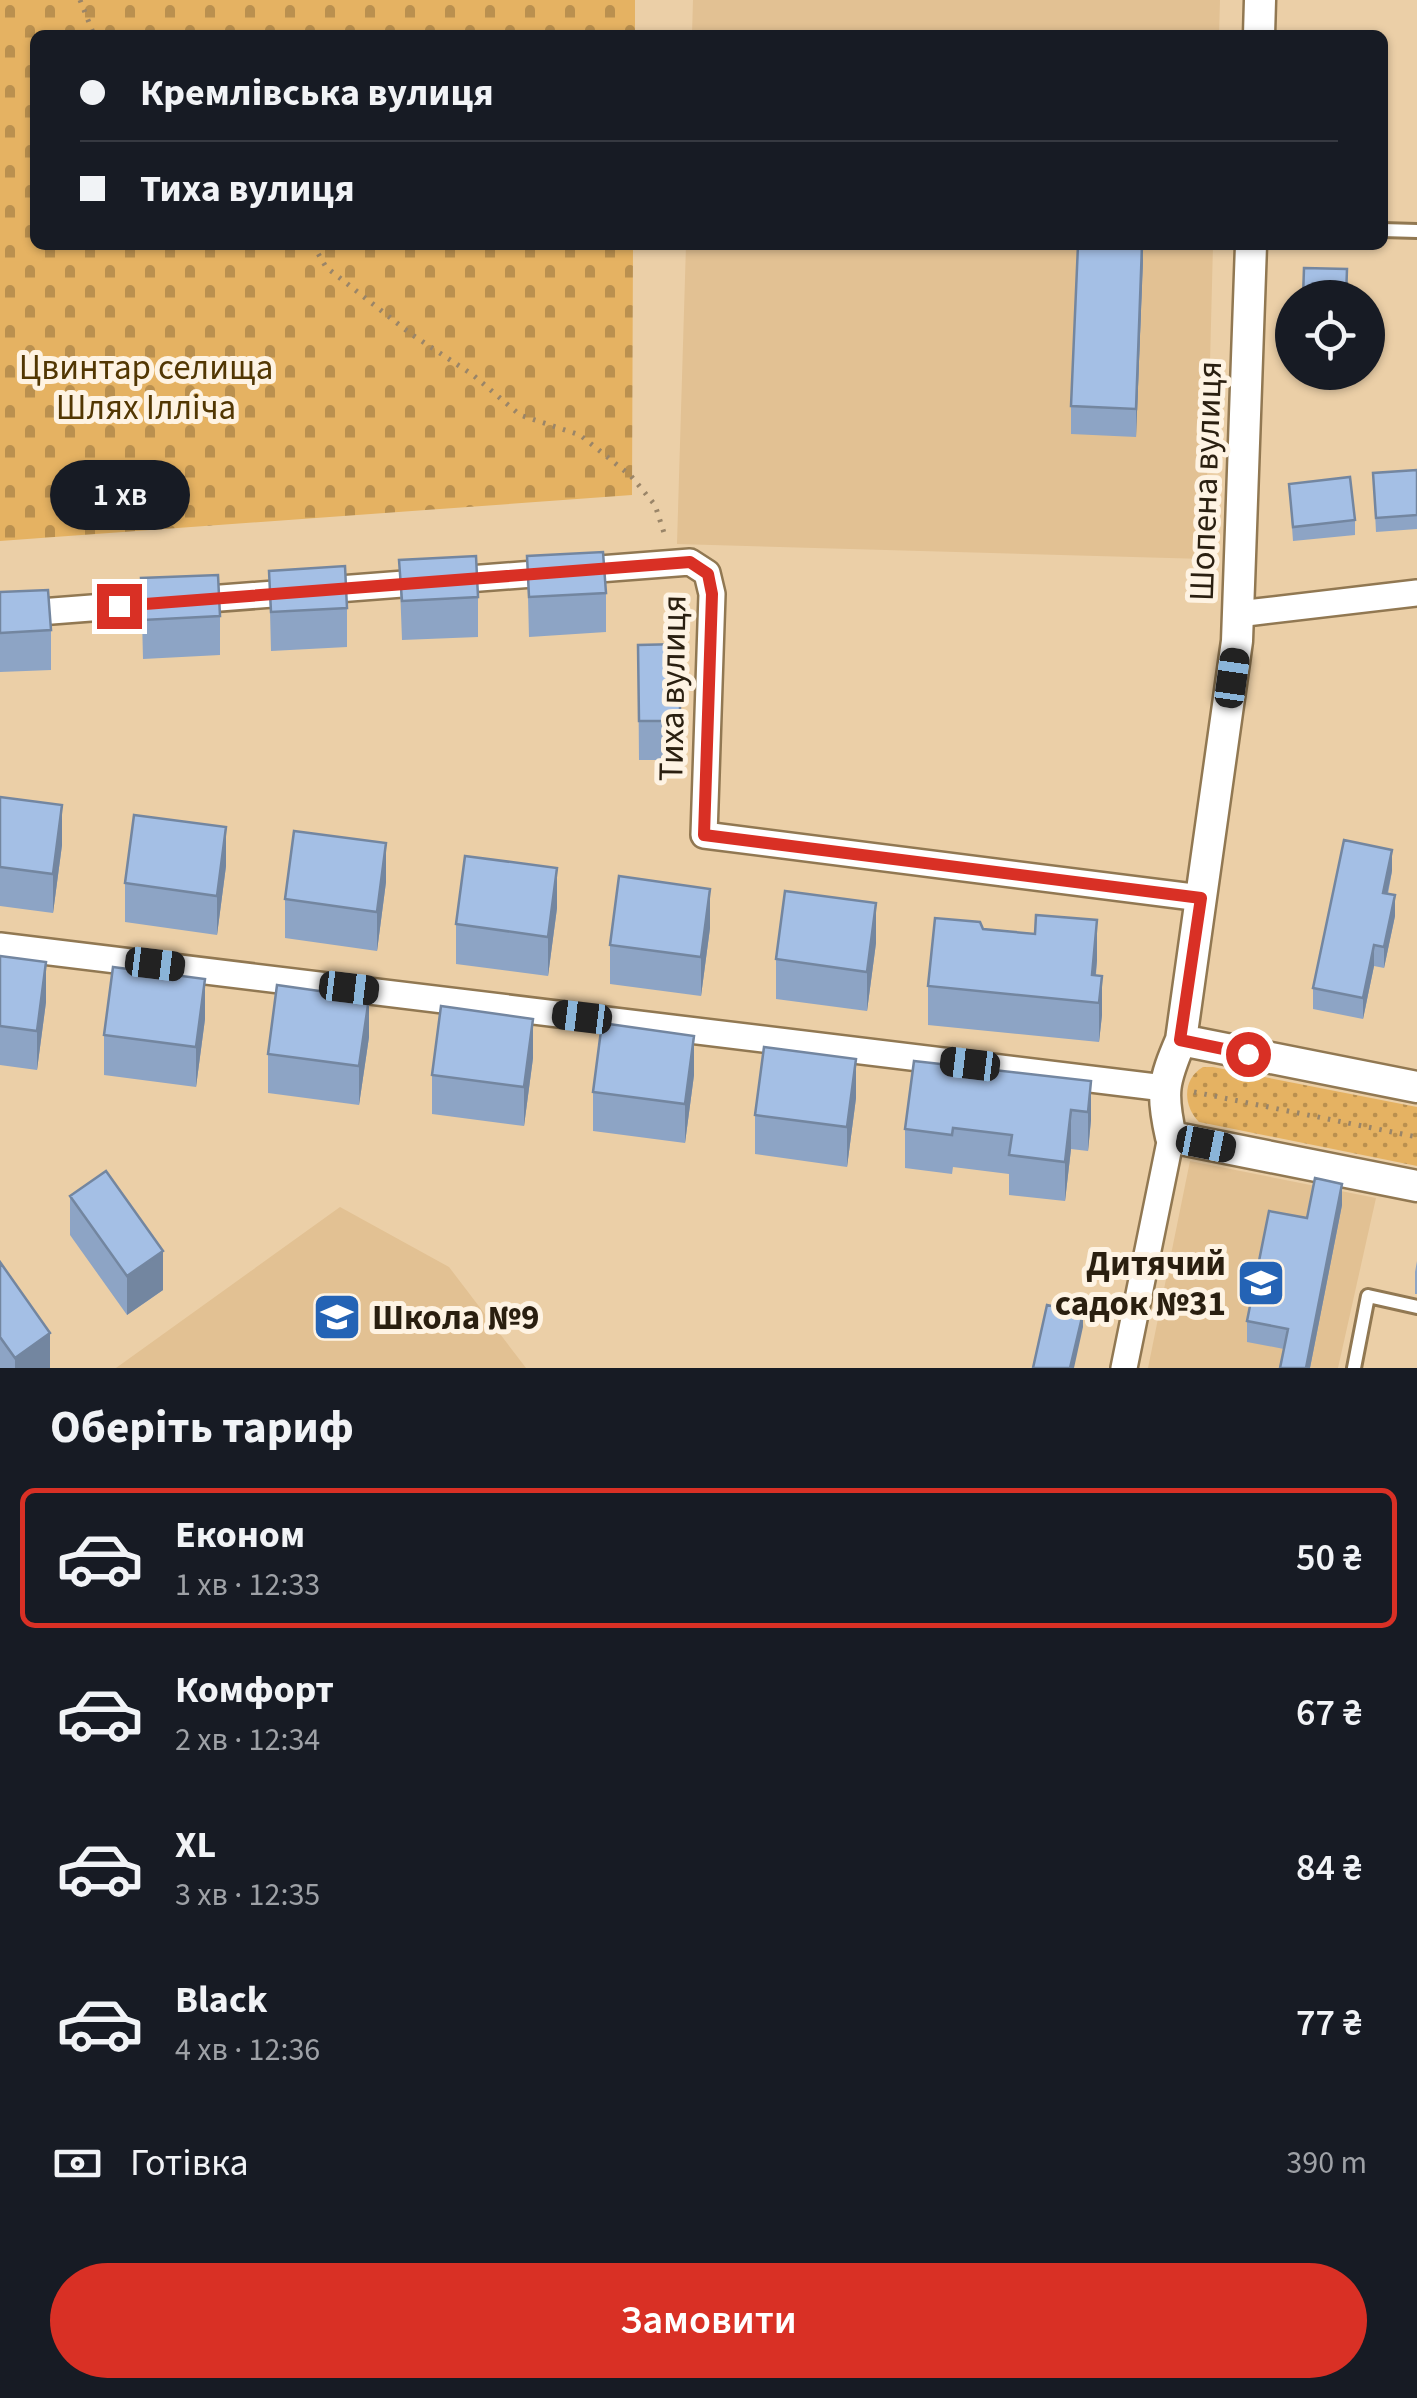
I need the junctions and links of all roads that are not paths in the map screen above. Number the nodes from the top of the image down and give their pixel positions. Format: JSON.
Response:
{"nodes":[{"id":1,"x":1260,"y":0,"type":"edge"},
{"id":2,"x":1259,"y":30,"type":"edge"},
{"id":3,"x":1388,"y":230,"type":"edge"},
{"id":4,"x":1417,"y":231,"type":"edge"},
{"id":5,"x":1252,"y":250,"type":"edge"},
{"id":6,"x":1417,"y":593,"type":"edge"},
{"id":7,"x":1238,"y":614,"type":"junction"},
{"id":8,"x":0,"y":616,"type":"edge"},
{"id":9,"x":1201,"y":898,"type":"junction"},
{"id":10,"x":0,"y":946,"type":"edge"},
{"id":11,"x":1180,"y":1040,"type":"junction"},
{"id":12,"x":1417,"y":1087,"type":"edge"},
{"id":13,"x":1164,"y":1088,"type":"junction"},
{"id":14,"x":1171,"y":1137,"type":"junction"},
{"id":15,"x":1417,"y":1186,"type":"edge"},
{"id":16,"x":1417,"y":1307,"type":"edge"},
{"id":17,"x":1124,"y":1368,"type":"edge"},
{"id":18,"x":1354,"y":1368,"type":"edge"}],
"edges":[{"from":1,"to":2,"type":"street"},
{"from":3,"to":4,"type":"lane"},
{"from":5,"to":7,"type":"street","name":"Шопена вулиця"},
{"from":6,"to":7,"type":"street"},
{"from":7,"to":9,"type":"street","name":"Шопена вулиця"},
{"from":8,"to":9,"type":"street","name":"Тиха вулиця"},
{"from":9,"to":11,"type":"street","name":"Шопена вулиця"},
{"from":10,"to":13,"type":"street"},
{"from":11,"to":12,"type":"street"},
{"from":11,"to":13,"type":"street","name":"Шопена вулиця"},
{"from":13,"to":14,"type":"street","name":"Шопена вулиця"},
{"from":14,"to":15,"type":"street"},
{"from":14,"to":17,"type":"street","name":"Шопена вулиця"},
{"from":16,"to":18,"type":"lane"}]}
